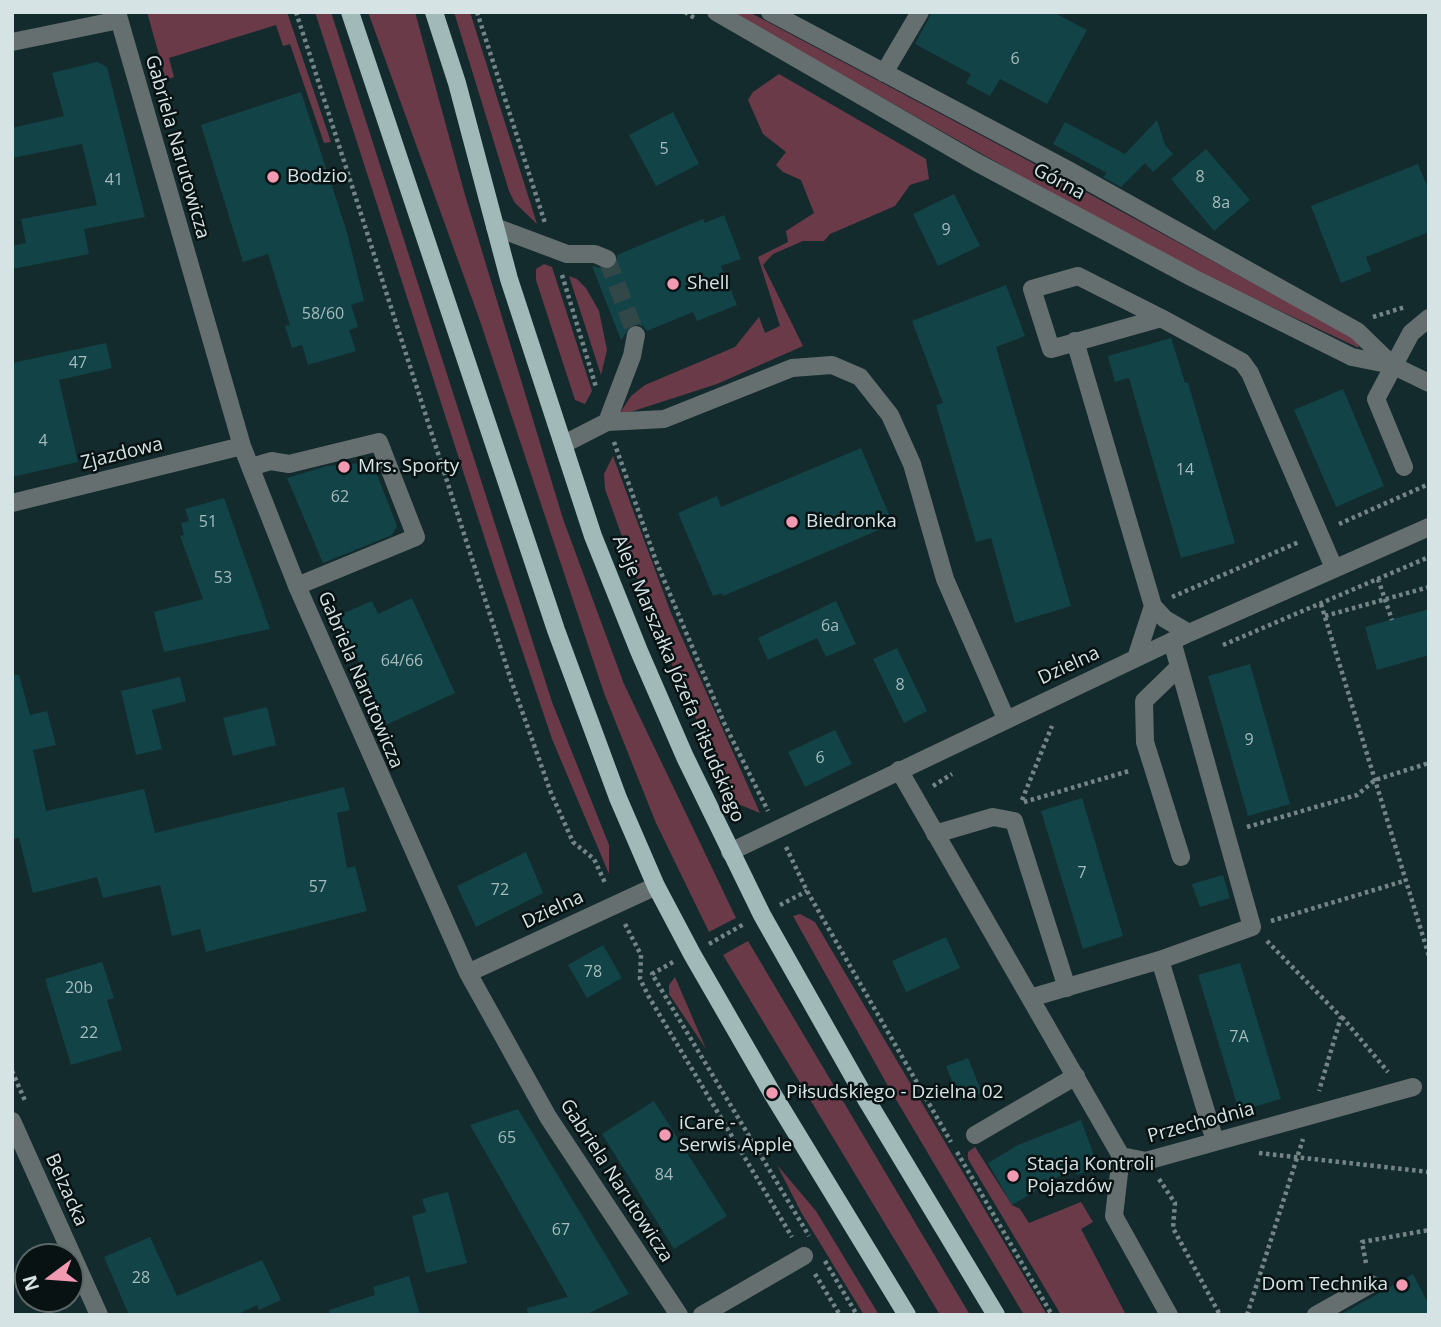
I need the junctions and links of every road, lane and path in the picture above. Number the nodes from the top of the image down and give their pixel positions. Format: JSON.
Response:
{"nodes":[{"id":1,"x":296,"y":12,"type":"edge"},
{"id":2,"x":349,"y":12,"type":"edge"},
{"id":3,"x":434,"y":12,"type":"edge"},
{"id":4,"x":477,"y":12,"type":"edge"},
{"id":5,"x":716,"y":12,"type":"edge"},
{"id":6,"x":770,"y":12,"type":"edge"},
{"id":7,"x":920,"y":12,"type":"edge"},
{"id":8,"x":118,"y":16,"type":"edge"},
{"id":9,"x":12,"y":42,"type":"edge"},
{"id":10,"x":884,"y":74,"type":"junction"},
{"id":11,"x":495,"y":227,"type":"junction"},
{"id":12,"x":554,"y":250,"type":"junction"},
{"id":13,"x":607,"y":259,"type":"dead end"},
{"id":14,"x":1161,"y":318,"type":"junction"},
{"id":15,"x":1429,"y":318,"type":"edge"},
{"id":16,"x":636,"y":335,"type":"tunnel mouth"},
{"id":17,"x":1075,"y":341,"type":"junction"},
{"id":18,"x":1392,"y":365,"type":"junction"},
{"id":19,"x":1429,"y":383,"type":"edge"},
{"id":20,"x":607,"y":422,"type":"junction"},
{"id":21,"x":564,"y":444,"type":"junction"},
{"id":22,"x":242,"y":446,"type":"junction"},
{"id":23,"x":251,"y":467,"type":"junction"},
{"id":24,"x":1404,"y":467,"type":"dead end"},
{"id":25,"x":12,"y":503,"type":"edge"},
{"id":26,"x":1429,"y":527,"type":"edge"},
{"id":27,"x":1334,"y":568,"type":"junction"},
{"id":28,"x":1378,"y":579,"type":"dead end"},
{"id":29,"x":297,"y":586,"type":"junction"},
{"id":30,"x":1429,"y":587,"type":"edge"},
{"id":31,"x":1386,"y":600,"type":"junction"},
{"id":32,"x":1321,"y":604,"type":"dead end"},
{"id":33,"x":1153,"y":606,"type":"junction"},
{"id":34,"x":1325,"y":616,"type":"junction"},
{"id":35,"x":1392,"y":620,"type":"dead end"},
{"id":36,"x":1189,"y":633,"type":"junction"},
{"id":37,"x":1172,"y":640,"type":"junction"},
{"id":38,"x":1136,"y":658,"type":"junction"},
{"id":39,"x":1179,"y":667,"type":"junction"},
{"id":40,"x":1006,"y":719,"type":"junction"},
{"id":41,"x":1052,"y":726,"type":"dead end"},
{"id":42,"x":1429,"y":763,"type":"edge"},
{"id":43,"x":898,"y":770,"type":"junction"},
{"id":44,"x":1129,"y":771,"type":"dead end"},
{"id":45,"x":1375,"y":779,"type":"junction"},
{"id":46,"x":777,"y":828,"type":"junction"},
{"id":47,"x":1226,"y":833,"type":"junction"},
{"id":48,"x":935,"y":834,"type":"junction"},
{"id":49,"x":730,"y":852,"type":"junction"},
{"id":50,"x":1181,"y":857,"type":"dead end"},
{"id":51,"x":1404,"y":881,"type":"junction"},
{"id":52,"x":656,"y":886,"type":"junction"},
{"id":53,"x":807,"y":891,"type":"junction"},
{"id":54,"x":615,"y":905,"type":"junction"},
{"id":55,"x":762,"y":915,"type":"junction"},
{"id":56,"x":1252,"y":927,"type":"junction"},
{"id":57,"x":1427,"y":947,"type":"edge"},
{"id":58,"x":692,"y":954,"type":"junction"},
{"id":59,"x":1429,"y":956,"type":"edge"},
{"id":60,"x":1160,"y":960,"type":"junction"},
{"id":61,"x":468,"y":972,"type":"junction"},
{"id":62,"x":1067,"y":988,"type":"junction"},
{"id":63,"x":1030,"y":998,"type":"junction"},
{"id":64,"x":1341,"y":1017,"type":"dead end"},
{"id":65,"x":1076,"y":1076,"type":"junction"},
{"id":66,"x":1413,"y":1087,"type":"dead end"},
{"id":67,"x":1393,"y":1093,"type":"junction"},
{"id":68,"x":12,"y":1121,"type":"edge"},
{"id":69,"x":975,"y":1135,"type":"dead end"},
{"id":70,"x":1215,"y":1141,"type":"junction"},
{"id":71,"x":1252,"y":1152,"type":"dead end"},
{"id":72,"x":1121,"y":1156,"type":"junction"},
{"id":73,"x":1146,"y":1160,"type":"junction"},
{"id":74,"x":1429,"y":1172,"type":"edge"},
{"id":75,"x":1429,"y":1230,"type":"edge"},
{"id":76,"x":814,"y":1252,"type":"junction"},
{"id":77,"x":1371,"y":1284,"type":"joint"},
{"id":78,"x":99,"y":1315,"type":"edge"},
{"id":79,"x":679,"y":1315,"type":"edge"},
{"id":80,"x":702,"y":1315,"type":"edge"},
{"id":81,"x":840,"y":1315,"type":"edge"},
{"id":82,"x":858,"y":1315,"type":"edge"},
{"id":83,"x":907,"y":1315,"type":"edge"},
{"id":84,"x":996,"y":1315,"type":"edge"},
{"id":85,"x":1052,"y":1315,"type":"edge"},
{"id":86,"x":1169,"y":1315,"type":"edge"},
{"id":87,"x":1220,"y":1315,"type":"edge"},
{"id":88,"x":1316,"y":1315,"type":"edge"}],
"edges":[{"from":1,"to":54,"type":"path"},
{"from":2,"to":52,"type":"main road"},
{"from":3,"to":11,"type":"main road","name":"Aleje Marszałka Józefa Piłsudskiego"},
{"from":4,"to":12,"type":"path"},
{"from":5,"to":18,"type":"street","name":"Górna"},
{"from":6,"to":10,"type":"street","name":"Górna"},
{"from":7,"to":10,"type":"street"},
{"from":8,"to":9,"type":"street"},
{"from":8,"to":22,"type":"street","name":"Gabriela Narutowicza"},
{"from":10,"to":18,"type":"street","name":"Górna"},
{"from":11,"to":12,"type":"street"},
{"from":11,"to":21,"type":"main road","name":"Aleje Marszałka Józefa Piłsudskiego"},
{"from":12,"to":13,"type":"street"},
{"from":12,"to":20,"type":"path"},
{"from":14,"to":17,"type":"street"},
{"from":14,"to":17,"type":"street"},
{"from":14,"to":27,"type":"street"},
{"from":15,"to":18,"type":"street"},
{"from":16,"to":20,"type":"street"},
{"from":17,"to":33,"type":"street"},
{"from":18,"to":19,"type":"street","name":"Górna"},
{"from":18,"to":24,"type":"street"},
{"from":20,"to":21,"type":"street"},
{"from":20,"to":40,"type":"street"},
{"from":20,"to":46,"type":"path"},
{"from":21,"to":49,"type":"main road","name":"Aleje Marszałka Józefa Piłsudskiego"},
{"from":22,"to":23,"type":"street","name":"Gabriela Narutowicza"},
{"from":22,"to":25,"type":"street","name":"Zjazdowa"},
{"from":23,"to":29,"type":"street","name":"Gabriela Narutowicza"},
{"from":23,"to":29,"type":"street"},
{"from":26,"to":27,"type":"street","name":"Dzielna"},
{"from":27,"to":36,"type":"street","name":"Dzielna"},
{"from":28,"to":31,"type":"path"},
{"from":29,"to":61,"type":"street","name":"Gabriela Narutowicza"},
{"from":30,"to":31,"type":"path"},
{"from":31,"to":34,"type":"path"},
{"from":31,"to":35,"type":"path"},
{"from":32,"to":34,"type":"path"},
{"from":33,"to":36,"type":"street"},
{"from":33,"to":38,"type":"street"},
{"from":34,"to":45,"type":"path"},
{"from":36,"to":37,"type":"street","name":"Dzielna"},
{"from":37,"to":38,"type":"street","name":"Dzielna"},
{"from":37,"to":39,"type":"street"},
{"from":38,"to":40,"type":"street","name":"Dzielna"},
{"from":39,"to":47,"type":"street"},
{"from":39,"to":50,"type":"street"},
{"from":40,"to":43,"type":"street","name":"Dzielna"},
{"from":41,"to":44,"type":"path"},
{"from":42,"to":45,"type":"path"},
{"from":43,"to":46,"type":"street","name":"Dzielna"},
{"from":43,"to":48,"type":"street"},
{"from":45,"to":47,"type":"path"},
{"from":45,"to":51,"type":"path"},
{"from":46,"to":49,"type":"street","name":"Dzielna"},
{"from":46,"to":53,"type":"path"},
{"from":47,"to":56,"type":"street"},
{"from":48,"to":62,"type":"street"},
{"from":48,"to":63,"type":"street"},
{"from":49,"to":55,"type":"main road","name":"Aleje Marszałka Józefa Piłsudskiego"},
{"from":51,"to":56,"type":"path"},
{"from":51,"to":57,"type":"path"},
{"from":52,"to":54,"type":"street","name":"Dzielna"},
{"from":52,"to":58,"type":"main road"},
{"from":53,"to":55,"type":"path"},
{"from":53,"to":85,"type":"path"},
{"from":54,"to":61,"type":"street","name":"Dzielna"},
{"from":54,"to":76,"type":"path"},
{"from":55,"to":58,"type":"path"},
{"from":55,"to":84,"type":"main road","name":"Aleje Marszałka Józefa Piłsudskiego"},
{"from":56,"to":60,"type":"street"},
{"from":57,"to":59,"type":"path"},
{"from":58,"to":76,"type":"path"},
{"from":58,"to":83,"type":"main road"},
{"from":60,"to":62,"type":"street"},
{"from":60,"to":70,"type":"street"},
{"from":61,"to":79,"type":"street","name":"Gabriela Narutowicza"},
{"from":62,"to":63,"type":"street"},
{"from":63,"to":65,"type":"street"},
{"from":64,"to":67,"type":"path"},
{"from":65,"to":69,"type":"street"},
{"from":65,"to":72,"type":"street"},
{"from":66,"to":67,"type":"street","name":"Przechodnia"},
{"from":67,"to":70,"type":"street","name":"Przechodnia"},
{"from":68,"to":78,"type":"street","name":"Belzacka"},
{"from":70,"to":73,"type":"street","name":"Przechodnia"},
{"from":71,"to":74,"type":"path"},
{"from":72,"to":73,"type":"street","name":"Przechodnia"},
{"from":72,"to":86,"type":"street"},
{"from":73,"to":87,"type":"path"},
{"from":75,"to":77,"type":"path"},
{"from":76,"to":80,"type":"street"},
{"from":76,"to":81,"type":"path"},
{"from":76,"to":82,"type":"path"},
{"from":77,"to":88,"type":"street"}]}
